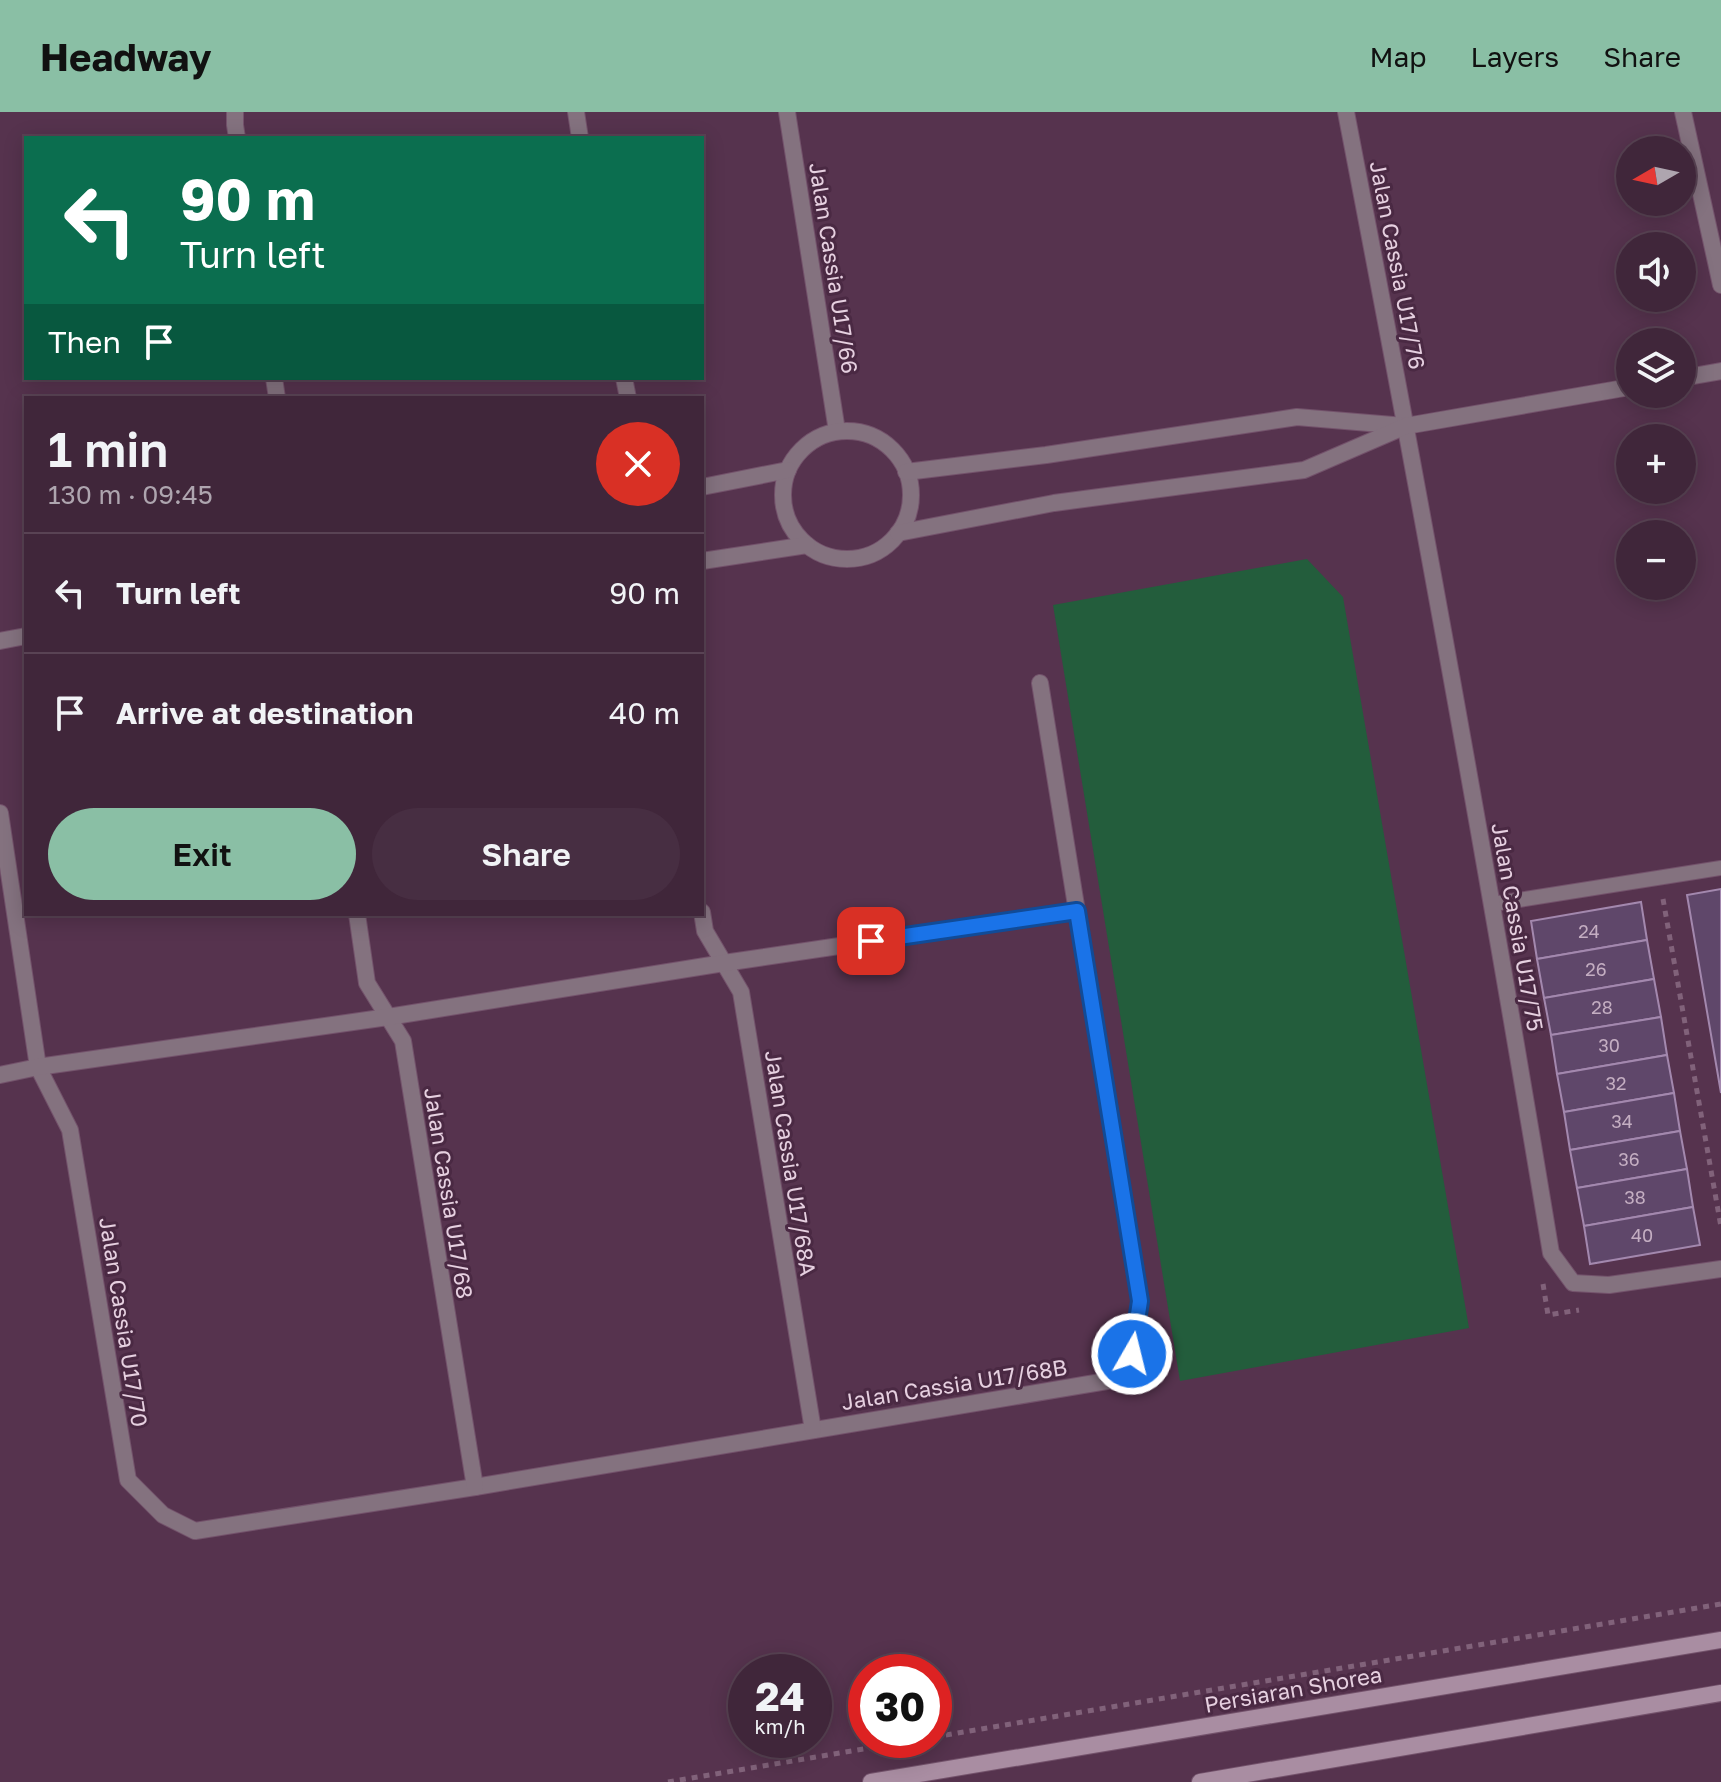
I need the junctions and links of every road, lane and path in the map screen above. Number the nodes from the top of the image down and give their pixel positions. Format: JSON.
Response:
{"nodes":[{"id":1,"x":235,"y":112,"type":"edge"},
{"id":2,"x":576,"y":112,"type":"edge"},
{"id":3,"x":787,"y":112,"type":"edge"},
{"id":4,"x":1346,"y":112,"type":"edge"},
{"id":5,"x":1683,"y":112,"type":"edge"},
{"id":6,"x":237,"y":136,"type":"edge"},
{"id":7,"x":580,"y":136,"type":"edge"},
{"id":8,"x":1721,"y":285,"type":"edge"},
{"id":9,"x":1721,"y":371,"type":"edge"},
{"id":10,"x":1696,"y":375,"type":"edge"},
{"id":11,"x":1616,"y":389,"type":"edge"},
{"id":12,"x":1406,"y":426,"type":"junction"},
{"id":13,"x":837,"y":431,"type":"junction"},
{"id":14,"x":788,"y":470,"type":"junction"},
{"id":15,"x":906,"y":472,"type":"junction"},
{"id":16,"x":704,"y":487,"type":"edge"},
{"id":17,"x":898,"y":533,"type":"junction"},
{"id":18,"x":807,"y":545,"type":"junction"},
{"id":19,"x":704,"y":561,"type":"edge"},
{"id":20,"x":24,"y":636,"type":"edge"},
{"id":21,"x":0,"y":641,"type":"edge"},
{"id":22,"x":1040,"y":683,"type":"dead end"},
{"id":23,"x":0,"y":813,"type":"edge"},
{"id":24,"x":1721,"y":868,"type":"edge"},
{"id":25,"x":1659,"y":878,"type":"junction"},
{"id":26,"x":1493,"y":904,"type":"junction"},
{"id":27,"x":1077,"y":911,"type":"junction"},
{"id":28,"x":357,"y":916,"type":"edge"},
{"id":29,"x":703,"y":916,"type":"edge"},
{"id":30,"x":724,"y":963,"type":"junction"},
{"id":31,"x":388,"y":1017,"type":"junction"},
{"id":32,"x":38,"y":1067,"type":"junction"},
{"id":33,"x":0,"y":1075,"type":"edge"},
{"id":34,"x":1721,"y":1227,"type":"edge"},
{"id":35,"x":1721,"y":1269,"type":"edge"},
{"id":36,"x":813,"y":1430,"type":"junction"},
{"id":37,"x":475,"y":1487,"type":"junction"},
{"id":38,"x":1721,"y":1604,"type":"edge"},
{"id":39,"x":1721,"y":1640,"type":"edge"},
{"id":40,"x":1721,"y":1693,"type":"edge"},
{"id":41,"x":952,"y":1734,"type":"edge"},
{"id":42,"x":848,"y":1752,"type":"edge"},
{"id":43,"x":668,"y":1782,"type":"edge"},
{"id":44,"x":871,"y":1782,"type":"edge"},
{"id":45,"x":1200,"y":1782,"type":"edge"}],
"edges":[{"from":1,"to":6,"type":"street"},
{"from":2,"to":7,"type":"street"},
{"from":3,"to":13,"type":"street","name":"Jalan Cassia U17/66"},
{"from":4,"to":12,"type":"street","name":"Jalan Cassia U17/76"},
{"from":5,"to":8,"type":"street"},
{"from":9,"to":10,"type":"street"},
{"from":11,"to":12,"type":"street"},
{"from":12,"to":15,"type":"street"},
{"from":12,"to":17,"type":"street"},
{"from":12,"to":26,"type":"street","name":"Jalan Cassia U17/75"},
{"from":13,"to":14,"type":"street"},
{"from":13,"to":15,"type":"street"},
{"from":14,"to":16,"type":"street"},
{"from":14,"to":18,"type":"street"},
{"from":15,"to":17,"type":"street"},
{"from":17,"to":18,"type":"street"},
{"from":18,"to":19,"type":"street"},
{"from":20,"to":21,"type":"street"},
{"from":22,"to":27,"type":"street","name":"Jalan Cassia U17/68B"},
{"from":23,"to":32,"type":"street","name":"Jalan Cassia U17/70"},
{"from":24,"to":25,"type":"lane"},
{"from":25,"to":26,"type":"lane"},
{"from":25,"to":34,"type":"path"},
{"from":26,"to":35,"type":"street","name":"Jalan Cassia U17/75"},
{"from":27,"to":30,"type":"street"},
{"from":27,"to":36,"type":"street","name":"Jalan Cassia U17/68B"},
{"from":28,"to":31,"type":"street","name":"Jalan Cassia U17/68"},
{"from":29,"to":30,"type":"street","name":"Jalan Cassia U17/68A"},
{"from":30,"to":31,"type":"street"},
{"from":30,"to":36,"type":"street","name":"Jalan Cassia U17/68A"},
{"from":31,"to":32,"type":"street"},
{"from":31,"to":37,"type":"street","name":"Jalan Cassia U17/68"},
{"from":32,"to":33,"type":"street"},
{"from":32,"to":37,"type":"street","name":"Jalan Cassia U17/70"},
{"from":36,"to":37,"type":"street","name":"Jalan Cassia U17/68B"},
{"from":38,"to":41,"type":"path"},
{"from":39,"to":44,"type":"main road","name":"Persiaran Shorea"},
{"from":40,"to":45,"type":"main road"},
{"from":42,"to":43,"type":"path"}]}
